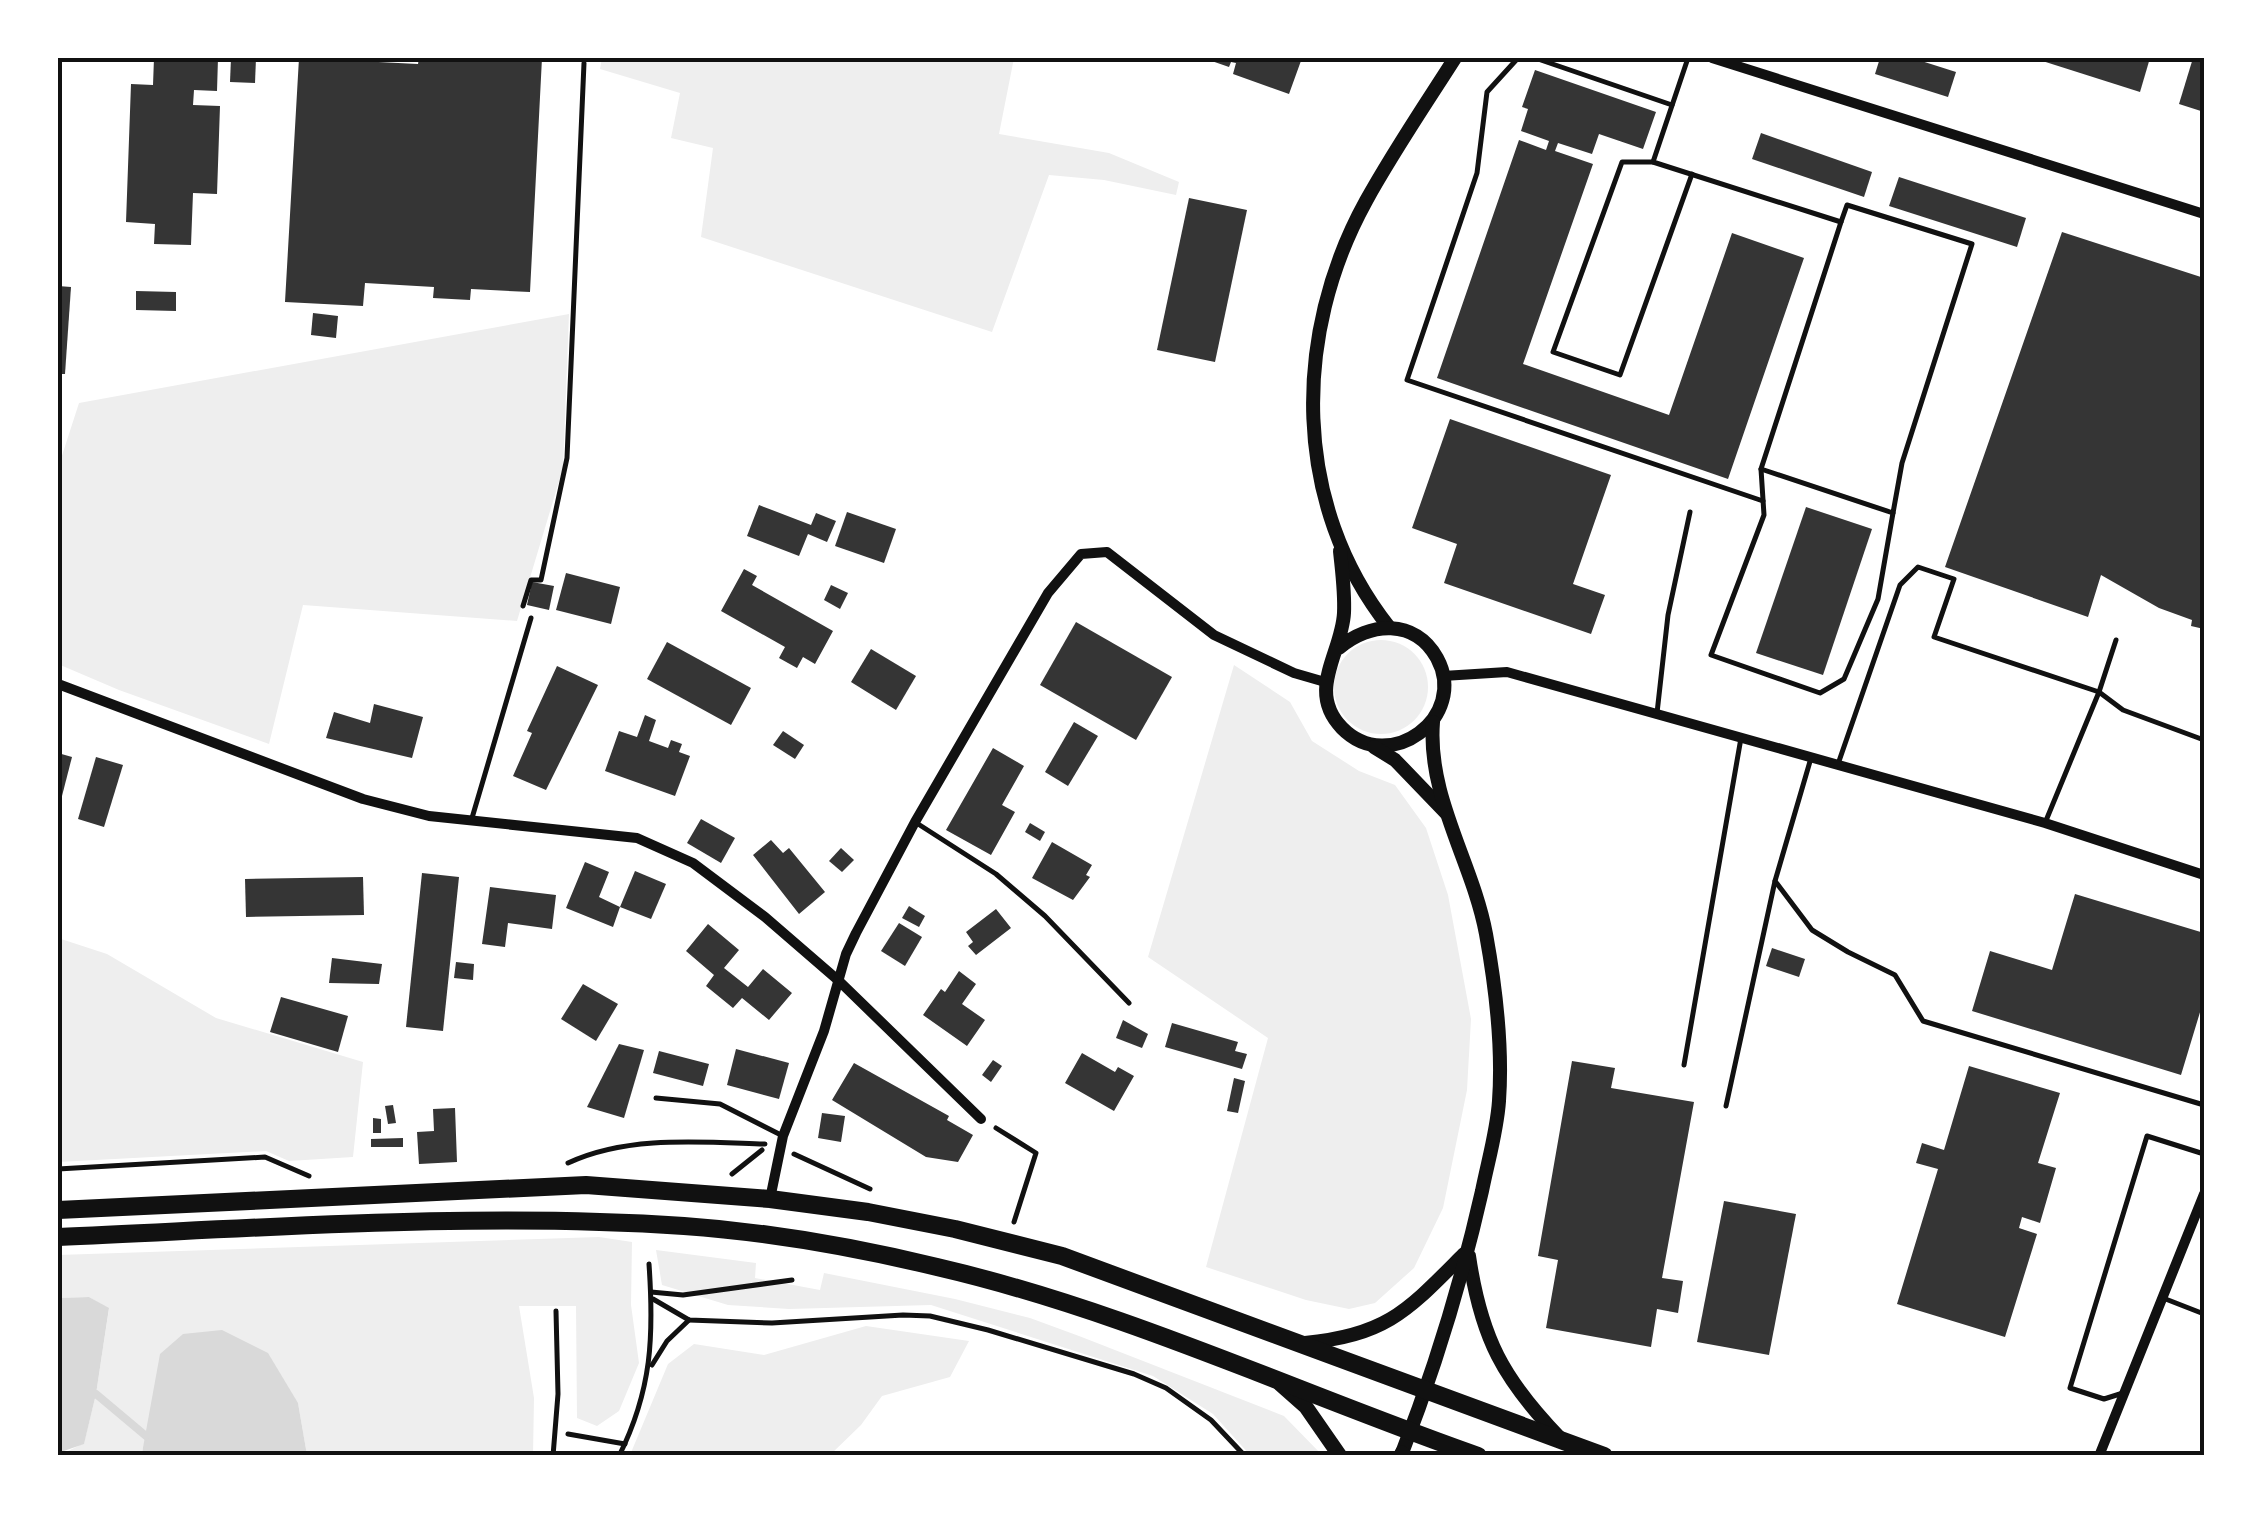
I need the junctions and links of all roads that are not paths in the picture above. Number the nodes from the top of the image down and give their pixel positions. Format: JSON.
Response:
{"nodes":[{"id":1,"x":1456,"y":58,"type":"edge"},
{"id":2,"x":1518,"y":58,"type":"edge"},
{"id":3,"x":1535,"y":58,"type":"edge"},
{"id":4,"x":1688,"y":58,"type":"edge"},
{"id":5,"x":1712,"y":58,"type":"edge"},
{"id":6,"x":1672,"y":105,"type":"junction"},
{"id":7,"x":1654,"y":162,"type":"junction"},
{"id":8,"x":1692,"y":174,"type":"junction"},
{"id":9,"x":2204,"y":214,"type":"edge"},
{"id":10,"x":1841,"y":222,"type":"junction"},
{"id":11,"x":1760,"y":469,"type":"junction"},
{"id":12,"x":1763,"y":501,"type":"junction"},
{"id":13,"x":1690,"y":512,"type":"dead end"},
{"id":14,"x":1893,"y":513,"type":"junction"},
{"id":15,"x":1340,"y":545,"type":"junction"},
{"id":16,"x":531,"y":618,"type":"road end"},
{"id":17,"x":1389,"y":627,"type":"junction"},
{"id":18,"x":2116,"y":640,"type":"dead end"},
{"id":19,"x":1338,"y":648,"type":"junction"},
{"id":20,"x":1443,"y":676,"type":"junction"},
{"id":21,"x":1325,"y":682,"type":"junction"},
{"id":22,"x":58,"y":684,"type":"edge"},
{"id":23,"x":2099,"y":692,"type":"junction"},
{"id":24,"x":1657,"y":713,"type":"junction"},
{"id":25,"x":1432,"y":722,"type":"junction"},
{"id":26,"x":1742,"y":736,"type":"junction"},
{"id":27,"x":2204,"y":740,"type":"edge"},
{"id":28,"x":1367,"y":744,"type":"junction"},
{"id":29,"x":1811,"y":756,"type":"junction"},
{"id":30,"x":1838,"y":764,"type":"junction"},
{"id":31,"x":1446,"y":814,"type":"junction"},
{"id":32,"x":472,"y":821,"type":"junction"},
{"id":33,"x":915,"y":822,"type":"junction"},
{"id":34,"x":2046,"y":823,"type":"junction"},
{"id":35,"x":2204,"y":875,"type":"edge"},
{"id":36,"x":1775,"y":881,"type":"junction"},
{"id":37,"x":839,"y":981,"type":"junction"},
{"id":38,"x":1129,"y":1003,"type":"dead end"},
{"id":39,"x":1684,"y":1065,"type":"dead end"},
{"id":40,"x":656,"y":1098,"type":"dead end"},
{"id":41,"x":2204,"y":1105,"type":"edge"},
{"id":42,"x":1726,"y":1106,"type":"dead end"},
{"id":43,"x":981,"y":1119,"type":"road end"},
{"id":44,"x":783,"y":1136,"type":"junction"},
{"id":45,"x":2204,"y":1154,"type":"edge"},
{"id":46,"x":2204,"y":1194,"type":"edge"},
{"id":47,"x":770,"y":1199,"type":"junction"},
{"id":48,"x":58,"y":1210,"type":"edge"},
{"id":49,"x":58,"y":1237,"type":"edge"},
{"id":50,"x":1468,"y":1250,"type":"junction"},
{"id":51,"x":2163,"y":1298,"type":"junction"},
{"id":52,"x":556,"y":1311,"type":"dead end"},
{"id":53,"x":2204,"y":1314,"type":"edge"},
{"id":54,"x":1304,"y":1343,"type":"junction"},
{"id":55,"x":1277,"y":1382,"type":"junction"},
{"id":56,"x":1425,"y":1390,"type":"junction"},
{"id":57,"x":2126,"y":1392,"type":"junction"},
{"id":58,"x":1410,"y":1432,"type":"junction"},
{"id":59,"x":1563,"y":1441,"type":"junction"},
{"id":60,"x":1401,"y":1454,"type":"edge"},
{"id":61,"x":553,"y":1456,"type":"edge"},
{"id":62,"x":1340,"y":1456,"type":"edge"},
{"id":63,"x":1478,"y":1456,"type":"edge"},
{"id":64,"x":1604,"y":1456,"type":"edge"},
{"id":65,"x":2099,"y":1456,"type":"edge"}],
"edges":[{"from":1,"to":15,"type":"street"},
{"from":2,"to":12,"type":"lane"},
{"from":3,"to":6,"type":"lane"},
{"from":4,"to":6,"type":"lane"},
{"from":5,"to":9,"type":"street"},
{"from":6,"to":7,"type":"lane"},
{"from":7,"to":8,"type":"lane"},
{"from":7,"to":8,"type":"lane"},
{"from":8,"to":10,"type":"lane"},
{"from":10,"to":11,"type":"lane"},
{"from":10,"to":14,"type":"lane"},
{"from":11,"to":12,"type":"lane"},
{"from":11,"to":14,"type":"lane"},
{"from":12,"to":14,"type":"lane"},
{"from":13,"to":24,"type":"lane"},
{"from":15,"to":17,"type":"street"},
{"from":15,"to":19,"type":"street"},
{"from":16,"to":32,"type":"lane"},
{"from":17,"to":19,"type":"street"},
{"from":17,"to":20,"type":"street"},
{"from":18,"to":23,"type":"lane"},
{"from":19,"to":21,"type":"street"},
{"from":20,"to":24,"type":"street"},
{"from":20,"to":25,"type":"street"},
{"from":21,"to":28,"type":"street"},
{"from":21,"to":33,"type":"street"},
{"from":22,"to":32,"type":"street"},
{"from":23,"to":27,"type":"lane"},
{"from":23,"to":30,"type":"lane"},
{"from":23,"to":34,"type":"lane"},
{"from":24,"to":26,"type":"street"},
{"from":25,"to":28,"type":"street"},
{"from":25,"to":31,"type":"street"},
{"from":26,"to":29,"type":"street"},
{"from":26,"to":39,"type":"lane"},
{"from":28,"to":31,"type":"street"},
{"from":29,"to":30,"type":"street"},
{"from":29,"to":36,"type":"lane"},
{"from":30,"to":34,"type":"street"},
{"from":31,"to":50,"type":"street"},
{"from":32,"to":37,"type":"street"},
{"from":33,"to":37,"type":"street"},
{"from":33,"to":38,"type":"lane"},
{"from":34,"to":35,"type":"street"},
{"from":36,"to":41,"type":"lane"},
{"from":36,"to":42,"type":"lane"},
{"from":37,"to":43,"type":"street"},
{"from":37,"to":44,"type":"street"},
{"from":40,"to":44,"type":"lane"},
{"from":44,"to":47,"type":"street"},
{"from":45,"to":57,"type":"lane"},
{"from":46,"to":51,"type":"street"},
{"from":47,"to":48,"type":"main road"},
{"from":47,"to":54,"type":"main road"},
{"from":49,"to":55,"type":"main road"},
{"from":50,"to":54,"type":"street"},
{"from":50,"to":56,"type":"street"},
{"from":50,"to":59,"type":"street"},
{"from":51,"to":53,"type":"lane"},
{"from":51,"to":57,"type":"street"},
{"from":52,"to":61,"type":"lane"},
{"from":54,"to":56,"type":"main road"},
{"from":55,"to":58,"type":"main road"},
{"from":55,"to":62,"type":"main road"},
{"from":56,"to":58,"type":"street"},
{"from":56,"to":59,"type":"main road"},
{"from":57,"to":65,"type":"street"},
{"from":58,"to":60,"type":"street"},
{"from":58,"to":63,"type":"main road"},
{"from":59,"to":64,"type":"main road"}]}
